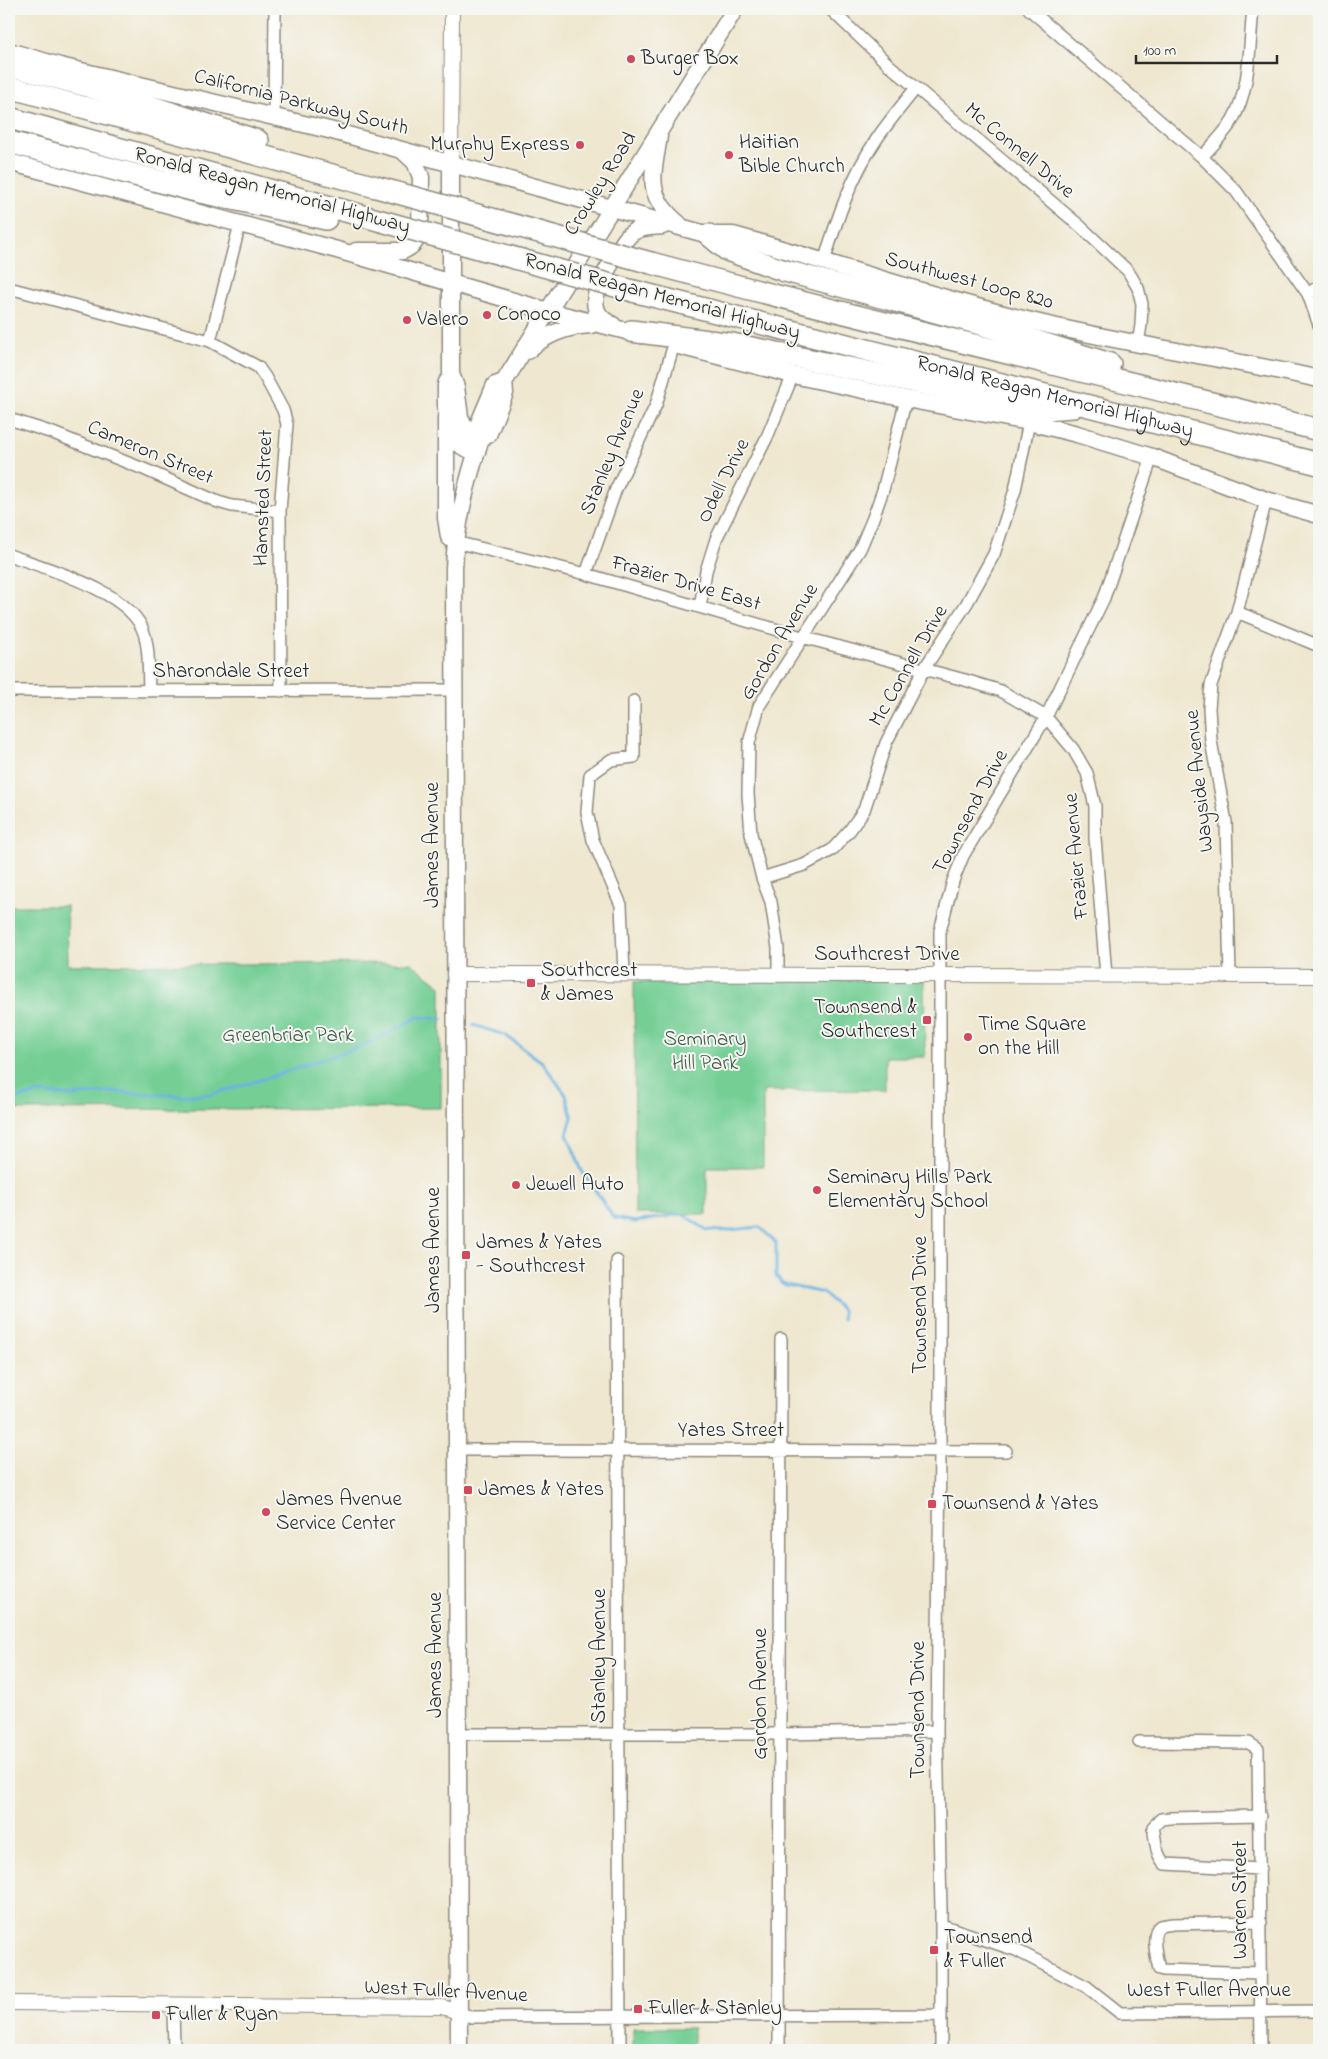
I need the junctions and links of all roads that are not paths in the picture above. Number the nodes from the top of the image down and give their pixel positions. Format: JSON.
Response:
{"nodes":[{"id":1,"x":275,"y":9,"type":"edge"},
{"id":2,"x":452,"y":9,"type":"edge"},
{"id":3,"x":735,"y":9,"type":"edge"},
{"id":4,"x":830,"y":9,"type":"edge"},
{"id":5,"x":1029,"y":9,"type":"edge"},
{"id":6,"x":1254,"y":9,"type":"edge"},
{"id":7,"x":9,"y":51,"type":"edge"},
{"id":8,"x":9,"y":65,"type":"edge"},
{"id":9,"x":9,"y":87,"type":"edge"},
{"id":10,"x":916,"y":88,"type":"junction"},
{"id":11,"x":9,"y":118,"type":"edge"},
{"id":12,"x":274,"y":118,"type":"junction"},
{"id":13,"x":660,"y":130,"type":"junction"},
{"id":14,"x":9,"y":142,"type":"edge"},
{"id":15,"x":402,"y":150,"type":"junction"},
{"id":16,"x":1202,"y":157,"type":"junction"},
{"id":17,"x":277,"y":160,"type":"junction"},
{"id":18,"x":9,"y":162,"type":"edge"},
{"id":19,"x":451,"y":163,"type":"junction"},
{"id":20,"x":611,"y":208,"type":"junction"},
{"id":21,"x":367,"y":218,"type":"junction"},
{"id":22,"x":240,"y":224,"type":"junction"},
{"id":23,"x":680,"y":227,"type":"junction"},
{"id":24,"x":709,"y":235,"type":"junction"},
{"id":25,"x":337,"y":250,"type":"junction"},
{"id":26,"x":824,"y":262,"type":"junction"},
{"id":27,"x":451,"y":282,"type":"junction"},
{"id":28,"x":1319,"y":286,"type":"edge"},
{"id":29,"x":9,"y":288,"type":"edge"},
{"id":30,"x":1308,"y":294,"type":"junction"},
{"id":31,"x":548,"y":310,"type":"junction"},
{"id":32,"x":604,"y":324,"type":"junction"},
{"id":33,"x":1319,"y":325,"type":"edge"},
{"id":34,"x":627,"y":330,"type":"junction"},
{"id":35,"x":210,"y":341,"type":"junction"},
{"id":36,"x":674,"y":344,"type":"junction"},
{"id":37,"x":1138,"y":344,"type":"junction"},
{"id":38,"x":517,"y":362,"type":"junction"},
{"id":39,"x":452,"y":374,"type":"junction"},
{"id":40,"x":793,"y":375,"type":"junction"},
{"id":41,"x":1319,"y":375,"type":"edge"},
{"id":42,"x":1138,"y":384,"type":"junction"},
{"id":43,"x":906,"y":399,"type":"junction"},
{"id":44,"x":1094,"y":406,"type":"junction"},
{"id":45,"x":446,"y":416,"type":"junction"},
{"id":46,"x":9,"y":419,"type":"edge"},
{"id":47,"x":1029,"y":422,"type":"junction"},
{"id":48,"x":1319,"y":430,"type":"edge"},
{"id":49,"x":479,"y":445,"type":"junction"},
{"id":50,"x":1152,"y":457,"type":"junction"},
{"id":51,"x":1319,"y":464,"type":"edge"},
{"id":52,"x":1266,"y":500,"type":"junction"},
{"id":53,"x":280,"y":511,"type":"junction"},
{"id":54,"x":1319,"y":515,"type":"edge"},
{"id":55,"x":455,"y":542,"type":"junction"},
{"id":56,"x":9,"y":555,"type":"edge"},
{"id":57,"x":586,"y":574,"type":"junction"},
{"id":58,"x":700,"y":607,"type":"junction"},
{"id":59,"x":1237,"y":612,"type":"junction"},
{"id":60,"x":802,"y":637,"type":"junction"},
{"id":61,"x":1319,"y":646,"type":"edge"},
{"id":62,"x":924,"y":669,"type":"junction"},
{"id":63,"x":149,"y":690,"type":"junction"},
{"id":64,"x":453,"y":690,"type":"junction"},
{"id":65,"x":9,"y":691,"type":"edge"},
{"id":66,"x":281,"y":691,"type":"junction"},
{"id":67,"x":634,"y":701,"type":"dead end"},
{"id":68,"x":1046,"y":717,"type":"junction"},
{"id":69,"x":762,"y":878,"type":"junction"},
{"id":70,"x":454,"y":974,"type":"junction"},
{"id":71,"x":624,"y":974,"type":"junction"},
{"id":72,"x":778,"y":975,"type":"junction"},
{"id":73,"x":939,"y":975,"type":"junction"},
{"id":74,"x":1106,"y":976,"type":"junction"},
{"id":75,"x":1230,"y":976,"type":"junction"},
{"id":76,"x":1319,"y":976,"type":"edge"},
{"id":77,"x":618,"y":1261,"type":"dead end"},
{"id":78,"x":781,"y":1338,"type":"dead end"},
{"id":79,"x":456,"y":1450,"type":"junction"},
{"id":80,"x":618,"y":1450,"type":"junction"},
{"id":81,"x":780,"y":1450,"type":"junction"},
{"id":82,"x":940,"y":1450,"type":"junction"},
{"id":83,"x":1006,"y":1451,"type":"dead end"},
{"id":84,"x":937,"y":1731,"type":"junction"},
{"id":85,"x":619,"y":1733,"type":"junction"},
{"id":86,"x":458,"y":1734,"type":"junction"},
{"id":87,"x":780,"y":1734,"type":"junction"},
{"id":88,"x":1139,"y":1742,"type":"dead end"},
{"id":89,"x":1260,"y":1816,"type":"junction"},
{"id":90,"x":1260,"y":1869,"type":"junction"},
{"id":91,"x":1261,"y":1922,"type":"junction"},
{"id":92,"x":941,"y":1926,"type":"junction"},
{"id":93,"x":1261,"y":1973,"type":"junction"},
{"id":94,"x":9,"y":2004,"type":"edge"},
{"id":95,"x":173,"y":2005,"type":"junction"},
{"id":96,"x":1319,"y":2011,"type":"edge"},
{"id":97,"x":459,"y":2012,"type":"junction"},
{"id":98,"x":1261,"y":2012,"type":"junction"},
{"id":99,"x":941,"y":2015,"type":"junction"},
{"id":100,"x":620,"y":2016,"type":"junction"},
{"id":101,"x":780,"y":2016,"type":"junction"},
{"id":102,"x":174,"y":2050,"type":"edge"},
{"id":103,"x":459,"y":2050,"type":"edge"},
{"id":104,"x":620,"y":2050,"type":"edge"},
{"id":105,"x":780,"y":2050,"type":"edge"},
{"id":106,"x":941,"y":2050,"type":"edge"},
{"id":107,"x":1261,"y":2050,"type":"edge"}],
"edges":[{"from":1,"to":12,"type":"street"},
{"from":2,"to":19,"type":"street"},
{"from":3,"to":13,"type":"main road","name":"Crowley Road"},
{"from":4,"to":10,"type":"street","name":"Mc Connell Drive"},
{"from":5,"to":16,"type":"street"},
{"from":6,"to":16,"type":"street"},
{"from":7,"to":12,"type":"main road","name":"California Parkway South"},
{"from":8,"to":17,"type":"highway"},
{"from":9,"to":17,"type":"highway","name":"Ronald Reagan Memorial Highway"},
{"from":10,"to":26,"type":"street"},
{"from":10,"to":37,"type":"street","name":"Mc Connell Drive"},
{"from":11,"to":21,"type":"highway","name":"Ronald Reagan Memorial Highway"},
{"from":12,"to":15,"type":"main road","name":"California Parkway South"},
{"from":13,"to":20,"type":"main road","name":"Crowley Road"},
{"from":13,"to":23,"type":"main road"},
{"from":14,"to":21,"type":"highway"},
{"from":15,"to":19,"type":"main road","name":"California Parkway South"},
{"from":15,"to":25,"type":"main road"},
{"from":16,"to":30,"type":"street"},
{"from":17,"to":42,"type":"highway","name":"Ronald Reagan Memorial Highway","bridge":true},
{"from":18,"to":22,"type":"main road"},
{"from":19,"to":20,"type":"main road","name":"California Parkway South"},
{"from":19,"to":27,"type":"main road"},
{"from":20,"to":23,"type":"main road","name":"Southwest Loop 820"},
{"from":20,"to":31,"type":"main road","name":"Crowley Road"},
{"from":21,"to":44,"type":"highway","name":"Ronald Reagan Memorial Highway","bridge":true},
{"from":22,"to":25,"type":"main road"},
{"from":22,"to":35,"type":"street"},
{"from":23,"to":24,"type":"main road","name":"Southwest Loop 820"},
{"from":23,"to":34,"type":"main road"},
{"from":24,"to":26,"type":"main road","name":"Southwest Loop 820"},
{"from":24,"to":42,"type":"highway"},
{"from":25,"to":27,"type":"main road"},
{"from":26,"to":37,"type":"main road","name":"Southwest Loop 820"},
{"from":27,"to":31,"type":"main road"},
{"from":27,"to":39,"type":"main road"},
{"from":28,"to":30,"type":"street"},
{"from":29,"to":35,"type":"street","name":"Hamsted Street"},
{"from":30,"to":33,"type":"street"},
{"from":31,"to":32,"type":"main road"},
{"from":31,"to":38,"type":"main road","name":"Crowley Road"},
{"from":32,"to":34,"type":"main road"},
{"from":32,"to":38,"type":"main road"},
{"from":34,"to":36,"type":"main road"},
{"from":34,"to":44,"type":"highway"},
{"from":35,"to":53,"type":"street","name":"Hamsted Street"},
{"from":36,"to":40,"type":"main road"},
{"from":36,"to":57,"type":"street","name":"Stanley Avenue"},
{"from":37,"to":41,"type":"main road","name":"Southwest Loop 820"},
{"from":38,"to":49,"type":"main road","name":"Crowley Road"},
{"from":39,"to":45,"type":"main road"},
{"from":39,"to":49,"type":"main road"},
{"from":40,"to":43,"type":"main road"},
{"from":40,"to":58,"type":"street","name":"Odell Drive"},
{"from":42,"to":48,"type":"highway","name":"Ronald Reagan Memorial Highway"},
{"from":43,"to":47,"type":"main road"},
{"from":43,"to":60,"type":"street","name":"Gordon Avenue"},
{"from":44,"to":51,"type":"highway","name":"Ronald Reagan Memorial Highway"},
{"from":45,"to":49,"type":"main road"},
{"from":45,"to":55,"type":"main road"},
{"from":46,"to":53,"type":"street","name":"Cameron Street"},
{"from":47,"to":50,"type":"main road"},
{"from":47,"to":62,"type":"street","name":"Mc Connell Drive"},
{"from":49,"to":55,"type":"main road","name":"James Avenue"},
{"from":50,"to":52,"type":"main road"},
{"from":50,"to":68,"type":"street","name":"Townsend Drive"},
{"from":52,"to":54,"type":"main road"},
{"from":52,"to":59,"type":"street","name":"Wayside Avenue"},
{"from":53,"to":66,"type":"street","name":"Hamsted Street"},
{"from":55,"to":57,"type":"street","name":"Frazier Drive East"},
{"from":55,"to":64,"type":"main road","name":"James Avenue"},
{"from":56,"to":63,"type":"street"},
{"from":57,"to":58,"type":"street","name":"Frazier Drive East"},
{"from":58,"to":60,"type":"street","name":"Frazier Drive East"},
{"from":59,"to":61,"type":"street"},
{"from":59,"to":75,"type":"street","name":"Wayside Avenue"},
{"from":60,"to":62,"type":"street","name":"Frazier Drive East"},
{"from":60,"to":69,"type":"street","name":"Gordon Avenue"},
{"from":62,"to":68,"type":"street","name":"Frazier Drive East"},
{"from":62,"to":69,"type":"street","name":"Mc Connell Drive"},
{"from":63,"to":65,"type":"street","name":"Sharondale Street"},
{"from":63,"to":66,"type":"street","name":"Sharondale Street"},
{"from":64,"to":66,"type":"street","name":"Sharondale Street"},
{"from":64,"to":70,"type":"main road","name":"James Avenue"},
{"from":67,"to":71,"type":"street"},
{"from":68,"to":73,"type":"street","name":"Townsend Drive"},
{"from":68,"to":74,"type":"street","name":"Frazier Avenue"},
{"from":69,"to":72,"type":"street","name":"Gordon Avenue"},
{"from":70,"to":71,"type":"street","name":"Southcrest Drive"},
{"from":70,"to":79,"type":"main road","name":"James Avenue"},
{"from":71,"to":72,"type":"street","name":"Southcrest Drive"},
{"from":72,"to":73,"type":"street","name":"Southcrest Drive"},
{"from":73,"to":74,"type":"street","name":"Southcrest Drive"},
{"from":73,"to":82,"type":"street","name":"Townsend Drive"},
{"from":74,"to":75,"type":"street","name":"Southcrest Drive"},
{"from":75,"to":76,"type":"street","name":"Southcrest Drive"},
{"from":77,"to":80,"type":"street","name":"Stanley Avenue"},
{"from":78,"to":81,"type":"street","name":"Gordon Avenue"},
{"from":79,"to":80,"type":"street","name":"Yates Street"},
{"from":79,"to":86,"type":"main road","name":"James Avenue"},
{"from":80,"to":81,"type":"street","name":"Yates Street"},
{"from":80,"to":85,"type":"street","name":"Stanley Avenue"},
{"from":81,"to":82,"type":"street","name":"Yates Street"},
{"from":81,"to":87,"type":"street","name":"Gordon Avenue"},
{"from":82,"to":83,"type":"street","name":"Yates Street"},
{"from":82,"to":84,"type":"street","name":"Townsend Drive"},
{"from":84,"to":87,"type":"street"},
{"from":84,"to":92,"type":"street","name":"Townsend Drive"},
{"from":85,"to":86,"type":"street"},
{"from":85,"to":87,"type":"street"},
{"from":85,"to":100,"type":"street","name":"Stanley Avenue"},
{"from":86,"to":97,"type":"main road","name":"James Avenue"},
{"from":87,"to":101,"type":"street","name":"Gordon Avenue"},
{"from":88,"to":89,"type":"street","name":"Warren Street"},
{"from":89,"to":90,"type":"street","name":"Warren Street"},
{"from":89,"to":90,"type":"street"},
{"from":90,"to":91,"type":"street","name":"Warren Street"},
{"from":91,"to":93,"type":"street","name":"Warren Street"},
{"from":91,"to":93,"type":"street"},
{"from":92,"to":98,"type":"street","name":"West Fuller Avenue"},
{"from":92,"to":99,"type":"street","name":"Townsend Drive"},
{"from":93,"to":98,"type":"street","name":"Warren Street"},
{"from":94,"to":95,"type":"street","name":"West Fuller Avenue"},
{"from":95,"to":97,"type":"street","name":"West Fuller Avenue"},
{"from":95,"to":102,"type":"street"},
{"from":96,"to":98,"type":"street","name":"West Fuller Avenue"},
{"from":97,"to":100,"type":"street","name":"West Fuller Avenue"},
{"from":97,"to":103,"type":"main road","name":"James Avenue"},
{"from":98,"to":107,"type":"street","name":"Warren Street"},
{"from":99,"to":101,"type":"street","name":"West Fuller Avenue"},
{"from":99,"to":106,"type":"street","name":"Townsend Drive"},
{"from":100,"to":101,"type":"street","name":"West Fuller Avenue"},
{"from":100,"to":104,"type":"street","name":"Stanley Avenue"},
{"from":101,"to":105,"type":"street","name":"Gordon Avenue"}]}
